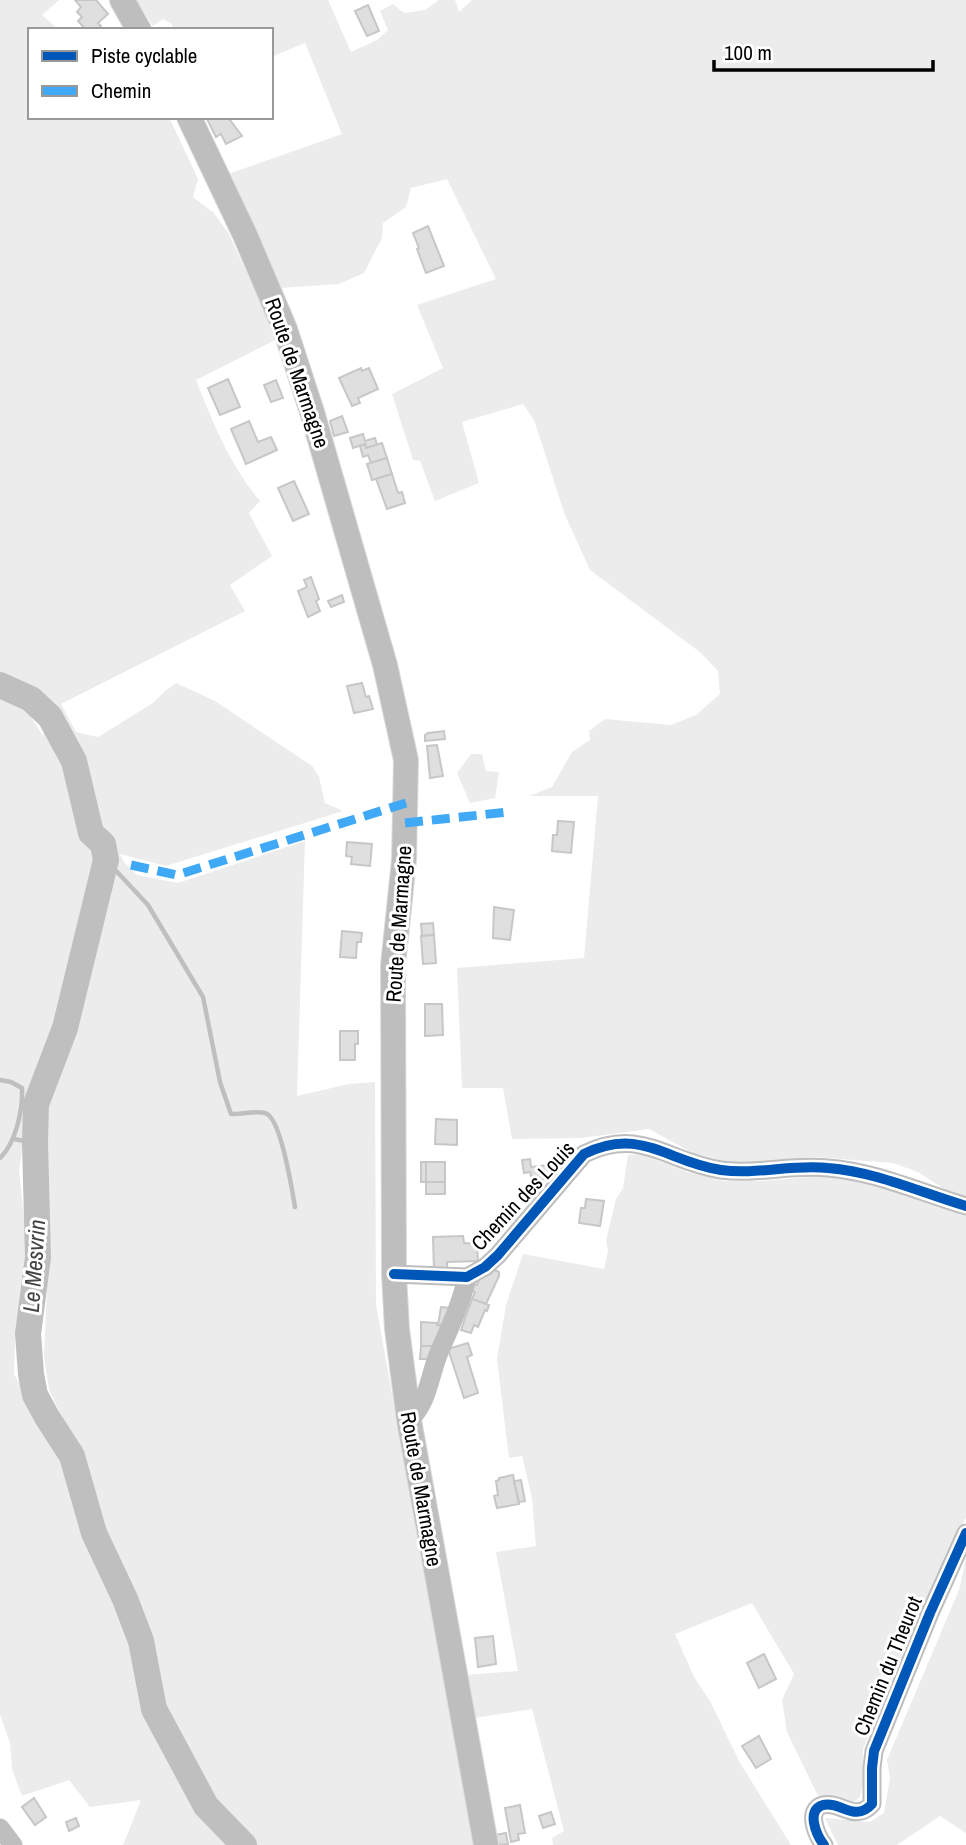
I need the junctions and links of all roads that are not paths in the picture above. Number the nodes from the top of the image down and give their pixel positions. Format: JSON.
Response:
{"nodes":[{"id":1,"x":122,"y":0,"type":"edge"},
{"id":2,"x":138,"y":28,"type":"edge"},
{"id":3,"x":190,"y":119,"type":"edge"},
{"id":4,"x":966,"y":1206,"type":"edge"},
{"id":5,"x":394,"y":1274,"type":"junction"},
{"id":6,"x":467,"y":1277,"type":"junction"},
{"id":7,"x":409,"y":1420,"type":"junction"},
{"id":8,"x":966,"y":1534,"type":"edge"},
{"id":9,"x":0,"y":1828,"type":"edge"},
{"id":10,"x":13,"y":1845,"type":"edge"},
{"id":11,"x":486,"y":1845,"type":"edge"},
{"id":12,"x":824,"y":1845,"type":"edge"}],
"edges":[{"from":1,"to":2,"type":"main road"},
{"from":3,"to":5,"type":"main road","name":"Route de Marmagne"},
{"from":4,"to":6,"type":"street","name":"Chemin des Louis"},
{"from":5,"to":6,"type":"street","name":"Chemin des Louis"},
{"from":5,"to":7,"type":"main road","name":"Route de Marmagne"},
{"from":6,"to":7,"type":"street"},
{"from":7,"to":11,"type":"main road","name":"Route de Marmagne"},
{"from":8,"to":12,"type":"street","name":"Chemin du Theurot"},
{"from":9,"to":10,"type":"street"}]}
